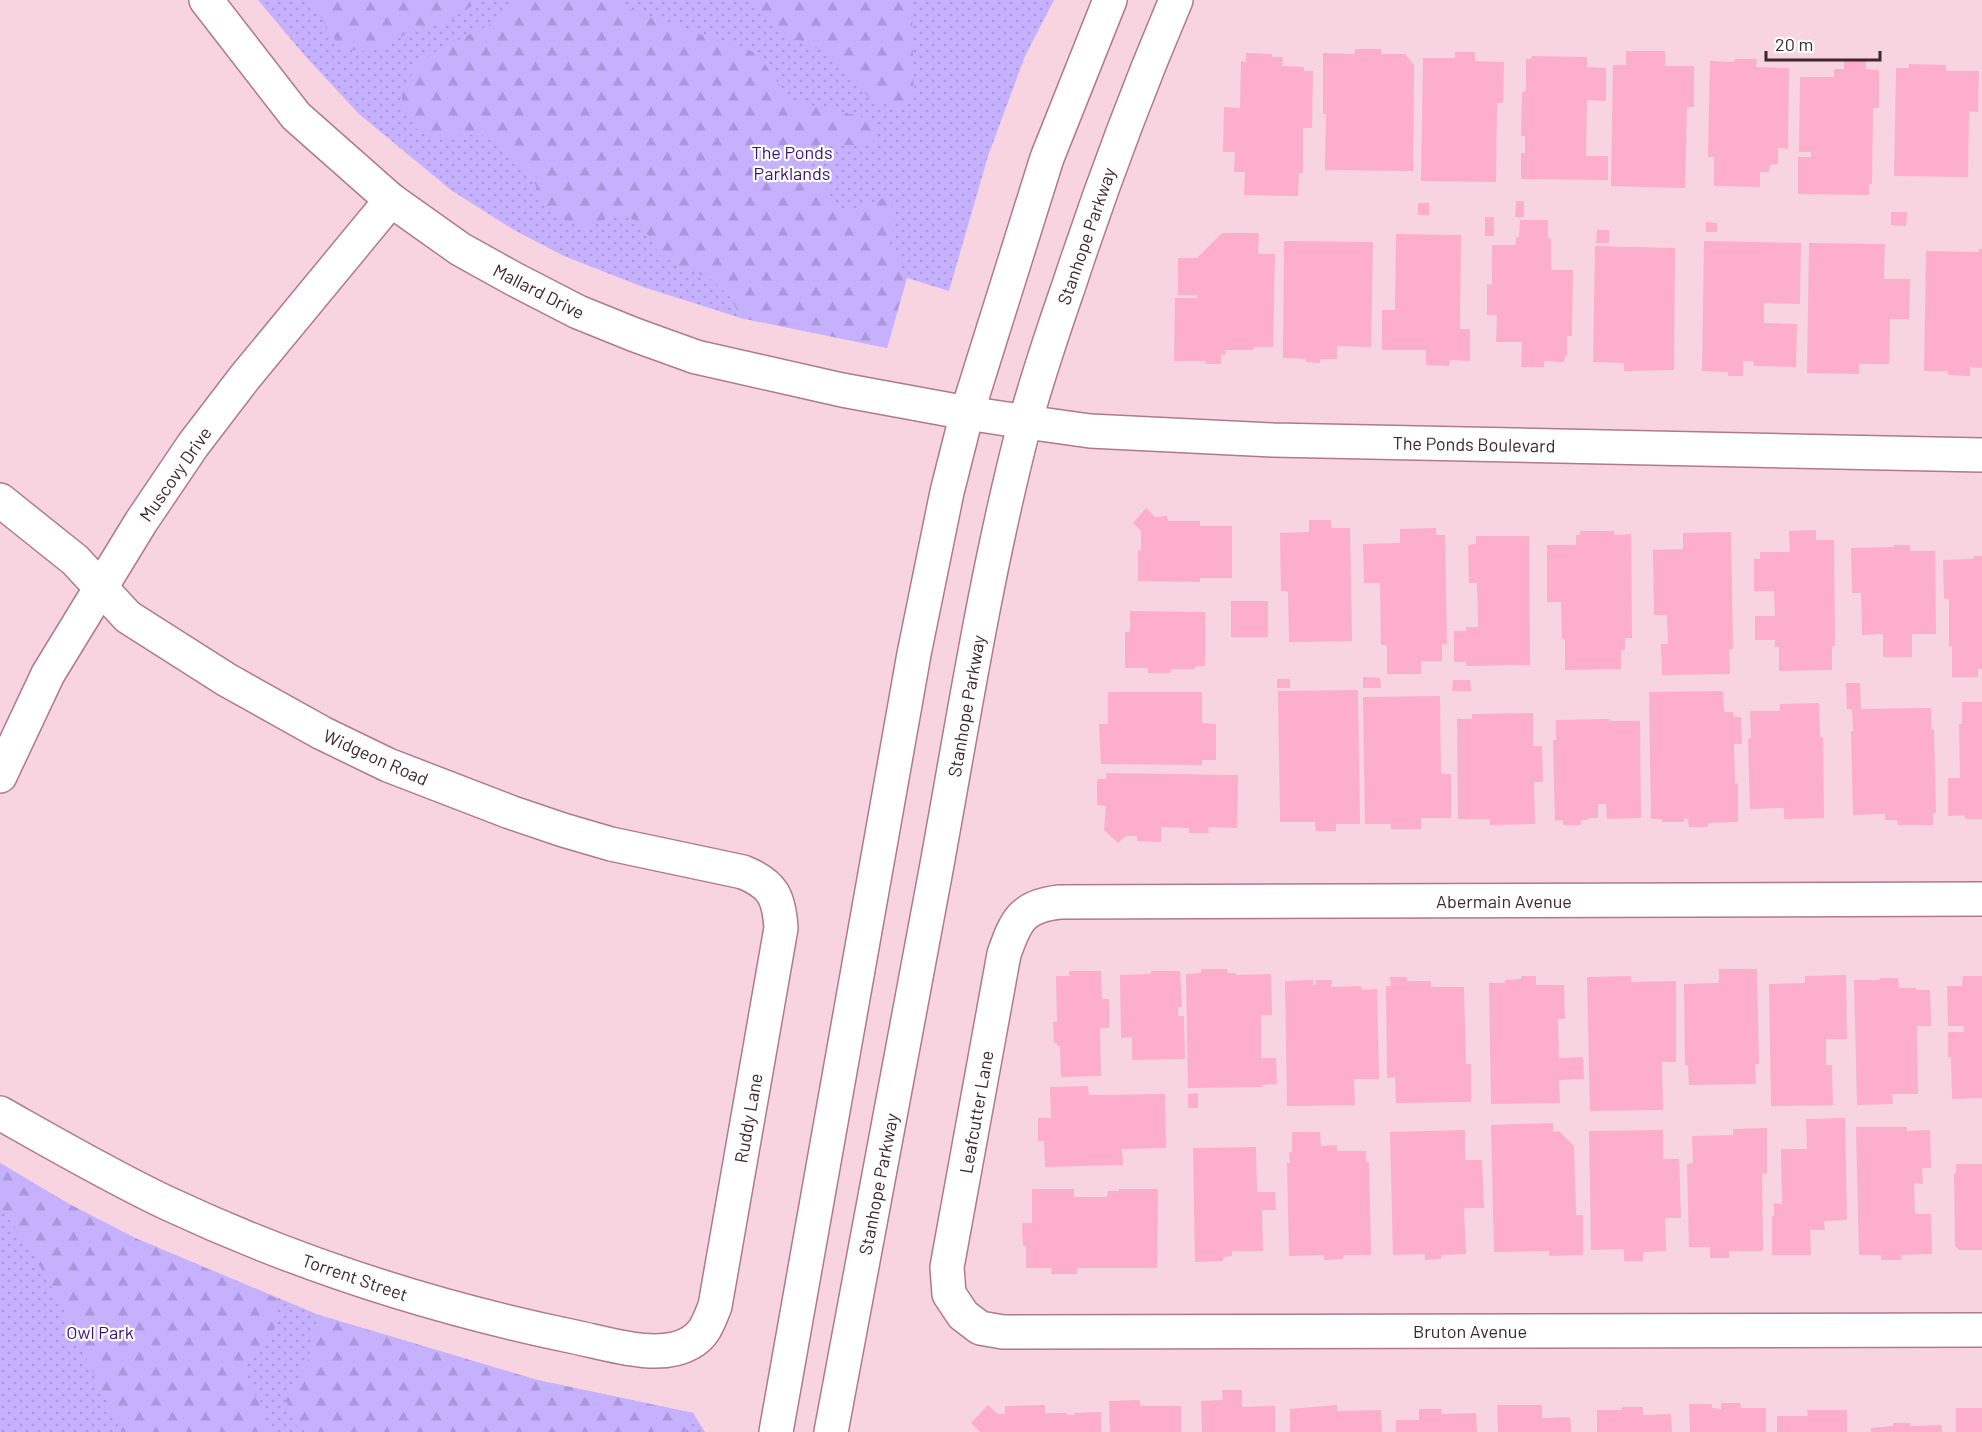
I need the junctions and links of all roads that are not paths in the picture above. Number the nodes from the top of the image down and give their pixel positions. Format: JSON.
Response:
{"nodes":[{"id":1,"x":206,"y":0,"type":"edge"},
{"id":2,"x":1110,"y":0,"type":"edge"},
{"id":3,"x":1176,"y":0,"type":"edge"},
{"id":4,"x":391,"y":200,"type":"junction"},
{"id":5,"x":967,"y":413,"type":"junction"},
{"id":6,"x":1026,"y":422,"type":"junction"},
{"id":7,"x":1982,"y":455,"type":"edge"},
{"id":8,"x":0,"y":500,"type":"edge"},
{"id":9,"x":101,"y":589,"type":"junction"},
{"id":10,"x":0,"y":776,"type":"edge"},
{"id":11,"x":1982,"y":899,"type":"edge"},
{"id":12,"x":1028,"y":911,"type":"joint"},
{"id":13,"x":781,"y":928,"type":"joint"},
{"id":14,"x":0,"y":1113,"type":"edge"},
{"id":15,"x":715,"y":1306,"type":"joint"},
{"id":16,"x":963,"y":1315,"type":"joint"},
{"id":17,"x":1982,"y":1330,"type":"edge"},
{"id":18,"x":776,"y":1432,"type":"edge"},
{"id":19,"x":831,"y":1432,"type":"edge"}],
"edges":[{"from":1,"to":4,"type":"street","name":"Mallard Drive"},
{"from":2,"to":5,"type":"street"},
{"from":3,"to":6,"type":"street","name":"Stanhope Parkway"},
{"from":4,"to":5,"type":"street","name":"Mallard Drive"},
{"from":4,"to":9,"type":"street","name":"Muscovy Drive"},
{"from":5,"to":6,"type":"street","name":"The Ponds Boulevard"},
{"from":5,"to":18,"type":"street"},
{"from":6,"to":7,"type":"street","name":"The Ponds Boulevard"},
{"from":6,"to":19,"type":"street","name":"Stanhope Parkway"},
{"from":8,"to":9,"type":"street","name":"Widgeon Road"},
{"from":9,"to":10,"type":"street","name":"Muscovy Drive"},
{"from":9,"to":13,"type":"street","name":"Widgeon Road"},
{"from":11,"to":12,"type":"street","name":"Abermain Avenue"},
{"from":12,"to":16,"type":"street","name":"Leafcutter Lane"},
{"from":13,"to":15,"type":"street","name":"Ruddy Lane"},
{"from":14,"to":15,"type":"street","name":"Torrent Street"},
{"from":16,"to":17,"type":"street","name":"Bruton Avenue"}]}
